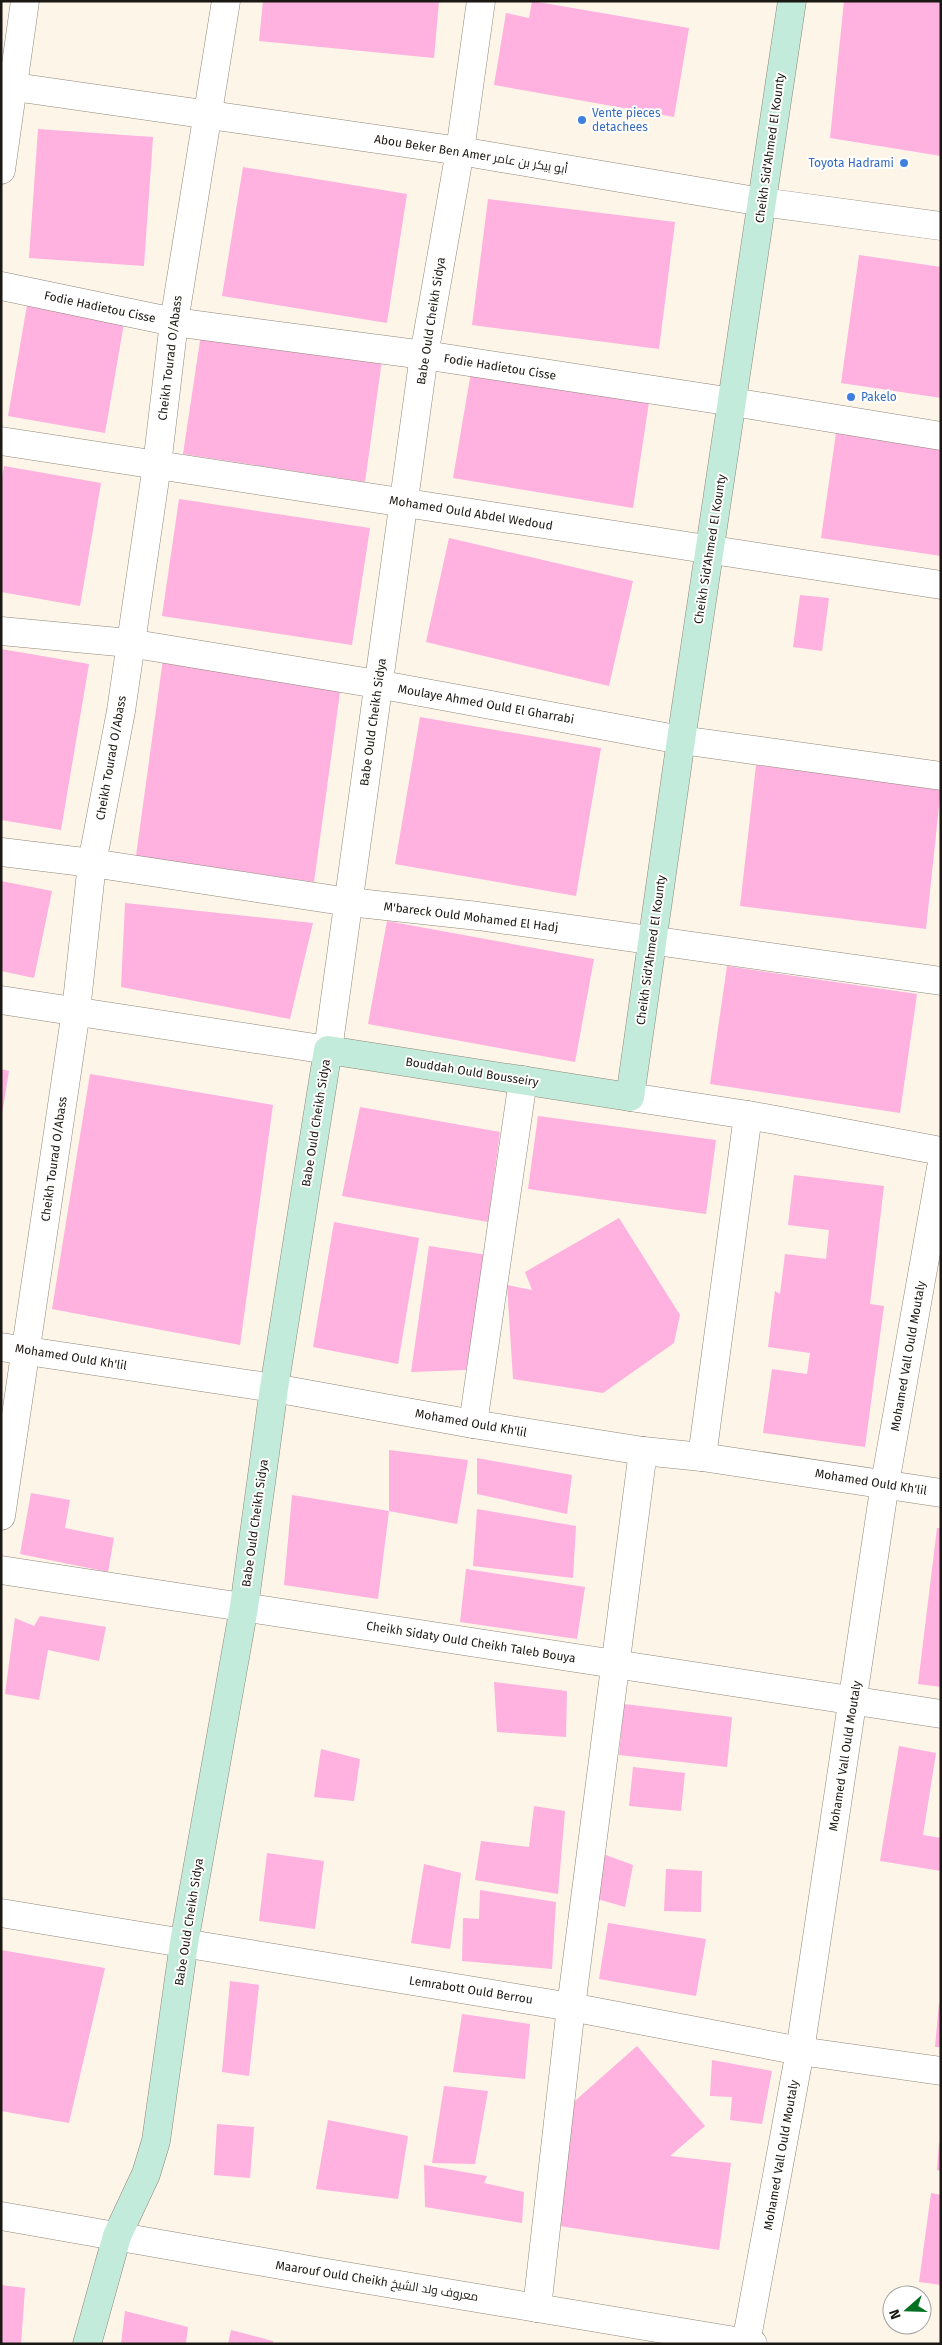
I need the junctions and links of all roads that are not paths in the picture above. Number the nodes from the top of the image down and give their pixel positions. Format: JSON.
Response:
{"nodes":[{"id":1,"x":25,"y":1,"type":"edge"},
{"id":2,"x":226,"y":1,"type":"edge"},
{"id":3,"x":481,"y":1,"type":"edge"},
{"id":4,"x":792,"y":1,"type":"edge"},
{"id":5,"x":7,"y":86,"type":"edge"},
{"id":6,"x":209,"y":116,"type":"junction"},
{"id":7,"x":460,"y":151,"type":"junction"},
{"id":8,"x":1,"y":170,"type":"edge"},
{"id":9,"x":762,"y":202,"type":"junction"},
{"id":10,"x":941,"y":226,"type":"edge"},
{"id":11,"x":1,"y":286,"type":"edge"},
{"id":12,"x":174,"y":322,"type":"junction"},
{"id":13,"x":424,"y":355,"type":"junction"},
{"id":14,"x":733,"y":402,"type":"junction"},
{"id":15,"x":941,"y":436,"type":"edge"},
{"id":16,"x":1,"y":440,"type":"edge"},
{"id":17,"x":157,"y":464,"type":"junction"},
{"id":18,"x":404,"y":503,"type":"junction"},
{"id":19,"x":710,"y":550,"type":"junction"},
{"id":20,"x":941,"y":586,"type":"edge"},
{"id":21,"x":1,"y":631,"type":"edge"},
{"id":22,"x":129,"y":643,"type":"junction"},
{"id":23,"x":377,"y":684,"type":"junction"},
{"id":24,"x":681,"y":740,"type":"junction"},
{"id":25,"x":941,"y":776,"type":"edge"},
{"id":26,"x":1,"y":852,"type":"edge"},
{"id":27,"x":92,"y":863,"type":"junction"},
{"id":28,"x":349,"y":902,"type":"junction"},
{"id":29,"x":653,"y":942,"type":"junction"},
{"id":30,"x":941,"y":981,"type":"edge"},
{"id":31,"x":1,"y":1000,"type":"edge"},
{"id":32,"x":76,"y":1011,"type":"junction"},
{"id":33,"x":328,"y":1050,"type":"junction"},
{"id":34,"x":523,"y":1080,"type":"junction"},
{"id":35,"x":630,"y":1097,"type":"junction"},
{"id":36,"x":748,"y":1115,"type":"junction"},
{"id":37,"x":941,"y":1151,"type":"edge"},
{"id":38,"x":941,"y":1168,"type":"edge"},
{"id":39,"x":13,"y":1349,"type":"edge"},
{"id":40,"x":274,"y":1388,"type":"junction"},
{"id":41,"x":473,"y":1424,"type":"junction"},
{"id":42,"x":644,"y":1451,"type":"junction"},
{"id":43,"x":702,"y":1457,"type":"junction"},
{"id":44,"x":885,"y":1483,"type":"junction"},
{"id":45,"x":941,"y":1493,"type":"edge"},
{"id":46,"x":1,"y":1516,"type":"edge"},
{"id":47,"x":1,"y":1570,"type":"edge"},
{"id":48,"x":244,"y":1607,"type":"junction"},
{"id":49,"x":614,"y":1664,"type":"junction"},
{"id":50,"x":853,"y":1701,"type":"junction"},
{"id":51,"x":941,"y":1714,"type":"edge"},
{"id":52,"x":1,"y":1913,"type":"edge"},
{"id":53,"x":184,"y":1943,"type":"junction"},
{"id":54,"x":571,"y":2007,"type":"junction"},
{"id":55,"x":800,"y":2051,"type":"junction"},
{"id":56,"x":941,"y":2071,"type":"edge"},
{"id":57,"x":1,"y":2216,"type":"edge"},
{"id":58,"x":117,"y":2236,"type":"junction"},
{"id":59,"x":538,"y":2308,"type":"junction"},
{"id":60,"x":750,"y":2343,"type":"edge"},
{"id":61,"x":87,"y":2344,"type":"edge"}],
"edges":[{"from":1,"to":5,"type":"street"},
{"from":2,"to":6,"type":"street","name":"Cheikh Tourad O/Abass"},
{"from":3,"to":7,"type":"street","name":"Babe Ould Cheikh Sidya"},
{"from":4,"to":9,"type":"main road","name":"Cheikh Sid'Ahmed El Kounty"},
{"from":5,"to":6,"type":"street","name":"Abou Beker Ben Amer أبو بيكر بن عامر"},
{"from":5,"to":8,"type":"street"},
{"from":6,"to":7,"type":"street","name":"Abou Beker Ben Amer أبو بيكر بن عامر"},
{"from":6,"to":12,"type":"street","name":"Cheikh Tourad O/Abass"},
{"from":7,"to":9,"type":"street","name":"Abou Beker Ben Amer أبو بيكر بن عامر"},
{"from":7,"to":13,"type":"street","name":"Babe Ould Cheikh Sidya"},
{"from":9,"to":10,"type":"street","name":"Abou Beker Ben Amer أبو بيكر بن عامر"},
{"from":9,"to":14,"type":"main road","name":"Cheikh Sid'Ahmed El Kounty"},
{"from":11,"to":12,"type":"street","name":"Fodie Hadietou Cisse"},
{"from":12,"to":13,"type":"street","name":"Fodie Hadietou Cisse"},
{"from":12,"to":17,"type":"street","name":"Cheikh Tourad O/Abass"},
{"from":13,"to":14,"type":"street","name":"Fodie Hadietou Cisse"},
{"from":13,"to":18,"type":"street","name":"Babe Ould Cheikh Sidya"},
{"from":14,"to":15,"type":"street","name":"Fodie Hadietou Cisse"},
{"from":14,"to":19,"type":"main road","name":"Cheikh Sid'Ahmed El Kounty"},
{"from":16,"to":17,"type":"street","name":"Mohamed Ould Abdel Wedoud"},
{"from":17,"to":18,"type":"street","name":"Mohamed Ould Abdel Wedoud"},
{"from":17,"to":22,"type":"street","name":"Cheikh Tourad O/Abass"},
{"from":18,"to":19,"type":"street","name":"Mohamed Ould Abdel Wedoud"},
{"from":18,"to":23,"type":"street","name":"Babe Ould Cheikh Sidya"},
{"from":19,"to":20,"type":"street","name":"Mohamed Ould Abdel Wedoud"},
{"from":19,"to":24,"type":"main road","name":"Cheikh Sid'Ahmed El Kounty"},
{"from":21,"to":22,"type":"street","name":"Moulaye Ahmed Ould El Gharrabi"},
{"from":22,"to":23,"type":"street","name":"Moulaye Ahmed Ould El Gharrabi"},
{"from":22,"to":27,"type":"street","name":"Cheikh Tourad O/Abass"},
{"from":23,"to":24,"type":"street","name":"Moulaye Ahmed Ould El Gharrabi"},
{"from":23,"to":28,"type":"street","name":"Babe Ould Cheikh Sidya"},
{"from":24,"to":25,"type":"street","name":"Moulaye Ahmed Ould El Gharrabi"},
{"from":24,"to":29,"type":"main road","name":"Cheikh Sid'Ahmed El Kounty"},
{"from":26,"to":27,"type":"street","name":"M'bareck Ould Mohamed El Hadj"},
{"from":27,"to":28,"type":"street","name":"M'bareck Ould Mohamed El Hadj"},
{"from":27,"to":32,"type":"street","name":"Cheikh Tourad O/Abass"},
{"from":28,"to":29,"type":"street","name":"M'bareck Ould Mohamed El Hadj"},
{"from":28,"to":33,"type":"street","name":"Babe Ould Cheikh Sidya"},
{"from":29,"to":30,"type":"street","name":"M'bareck Ould Mohamed El Hadj"},
{"from":29,"to":35,"type":"main road","name":"Cheikh Sid'Ahmed El Kounty"},
{"from":31,"to":32,"type":"street","name":"Bouddah Ould Bousseiry"},
{"from":32,"to":33,"type":"street","name":"Bouddah Ould Bousseiry"},
{"from":32,"to":39,"type":"street","name":"Cheikh Tourad O/Abass"},
{"from":33,"to":34,"type":"main road","name":"Bouddah Ould Bousseiry"},
{"from":33,"to":40,"type":"main road","name":"Babe Ould Cheikh Sidya"},
{"from":34,"to":35,"type":"main road","name":"Bouddah Ould Bousseiry"},
{"from":34,"to":41,"type":"street"},
{"from":35,"to":36,"type":"street","name":"Bouddah Ould Bousseiry"},
{"from":36,"to":37,"type":"street","name":"Bouddah Ould Bousseiry"},
{"from":36,"to":43,"type":"street"},
{"from":38,"to":44,"type":"street","name":"Mohamed Vall Ould Moutaly"},
{"from":39,"to":40,"type":"street","name":"Mohamed Ould Kh'lil"},
{"from":39,"to":46,"type":"street","name":"Cheikh Tourad O/Abass"},
{"from":40,"to":41,"type":"street","name":"Mohamed Ould Kh'lil"},
{"from":40,"to":48,"type":"main road","name":"Babe Ould Cheikh Sidya"},
{"from":41,"to":42,"type":"street","name":"Mohamed Ould Kh'lil"},
{"from":42,"to":43,"type":"street","name":"Mohamed Ould Kh'lil"},
{"from":42,"to":49,"type":"street"},
{"from":43,"to":44,"type":"street","name":"Mohamed Ould Kh'lil"},
{"from":44,"to":45,"type":"street","name":"Mohamed Ould Kh'lil"},
{"from":44,"to":50,"type":"street","name":"Mohamed Vall Ould Moutaly"},
{"from":47,"to":48,"type":"street","name":"Cheikh Sidaty Ould Cheikh Taleb Bouya"},
{"from":48,"to":49,"type":"street","name":"Cheikh Sidaty Ould Cheikh Taleb Bouya"},
{"from":48,"to":53,"type":"main road","name":"Babe Ould Cheikh Sidya"},
{"from":49,"to":50,"type":"street","name":"Cheikh Sidaty Ould Cheikh Taleb Bouya"},
{"from":49,"to":54,"type":"street"},
{"from":50,"to":51,"type":"street","name":"Cheikh Sidaty Ould Cheikh Taleb Bouya"},
{"from":50,"to":55,"type":"street","name":"Mohamed Vall Ould Moutaly"},
{"from":52,"to":53,"type":"street","name":"Lemrabott Ould Berrou"},
{"from":53,"to":54,"type":"street","name":"Lemrabott Ould Berrou"},
{"from":53,"to":58,"type":"main road","name":"Babe Ould Cheikh Sidya"},
{"from":54,"to":55,"type":"street","name":"Lemrabott Ould Berrou"},
{"from":54,"to":59,"type":"street"},
{"from":55,"to":56,"type":"street","name":"Lemrabott Ould Berrou"},
{"from":55,"to":60,"type":"street","name":"Mohamed Vall Ould Moutaly"},
{"from":57,"to":58,"type":"street","name":"Maarouf Ould Cheikh معروف ولد الشيخ"},
{"from":58,"to":59,"type":"street","name":"Maarouf Ould Cheikh معروف ولد الشيخ"},
{"from":58,"to":61,"type":"main road","name":"Babe Ould Cheikh Sidya"},
{"from":59,"to":60,"type":"street","name":"Maarouf Ould Cheikh معروف ولد الشيخ"}]}
